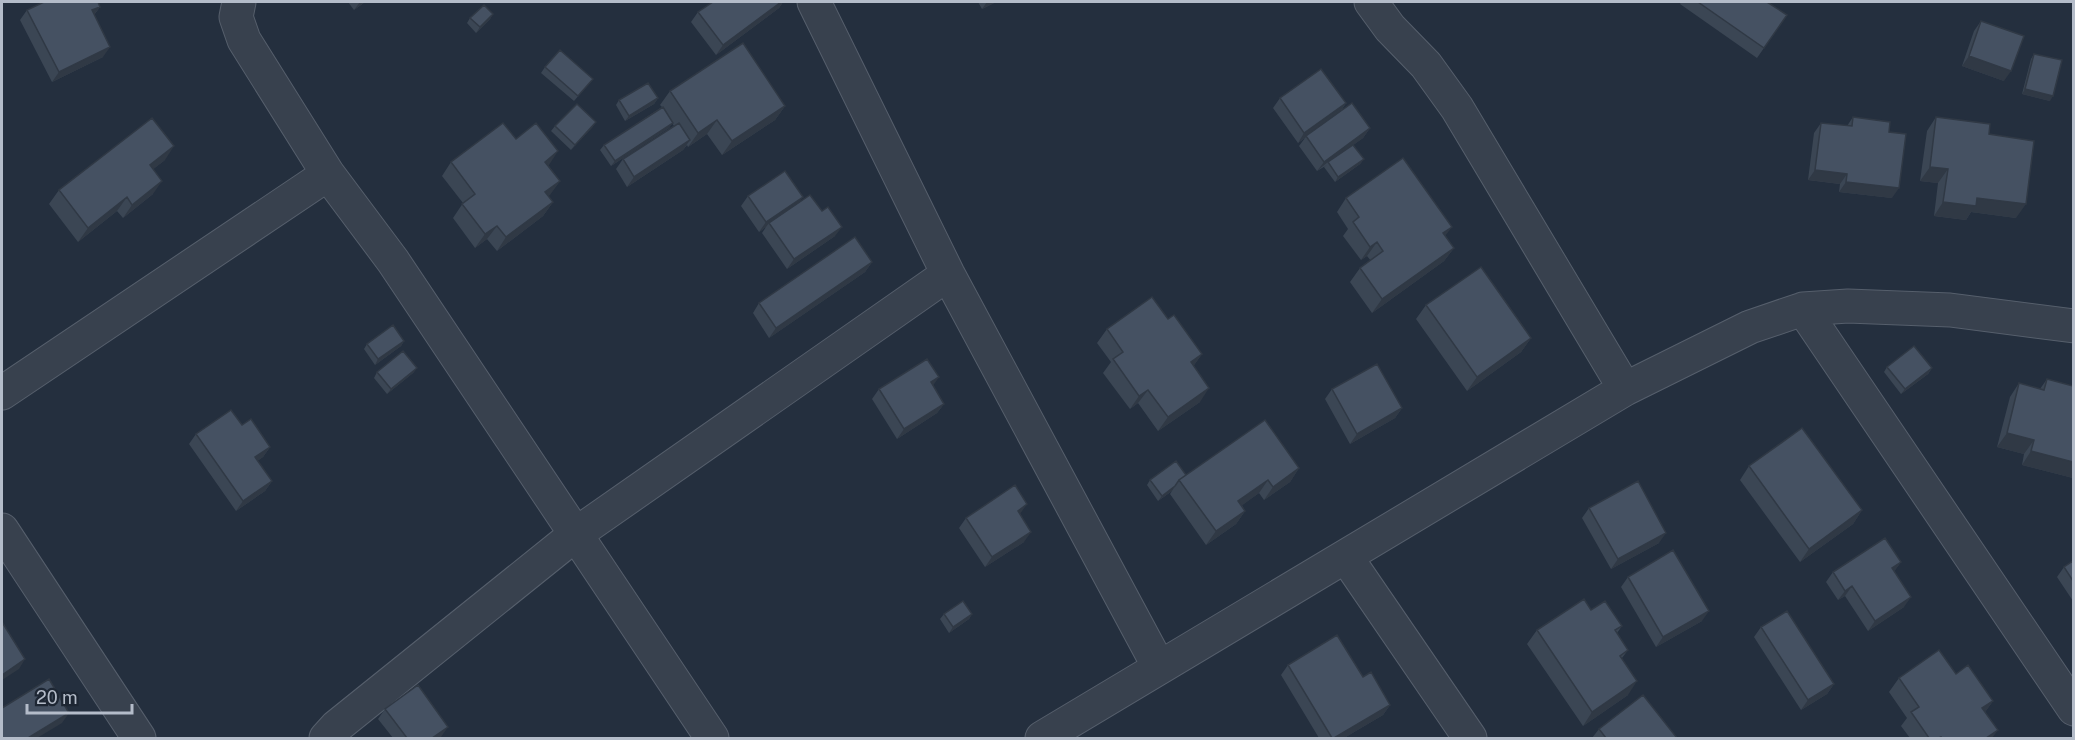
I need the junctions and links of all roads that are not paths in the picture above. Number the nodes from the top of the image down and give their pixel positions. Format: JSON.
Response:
{"nodes":[{"id":1,"x":239,"y":2,"type":"edge"},
{"id":2,"x":813,"y":2,"type":"edge"},
{"id":3,"x":1371,"y":2,"type":"edge"},
{"id":4,"x":328,"y":174,"type":"junction"},
{"id":5,"x":948,"y":274,"type":"junction"},
{"id":6,"x":1803,"y":309,"type":"junction"},
{"id":7,"x":2073,"y":326,"type":"edge"},
{"id":8,"x":1625,"y":389,"type":"junction"},
{"id":9,"x":2,"y":393,"type":"edge"},
{"id":10,"x":2,"y":530,"type":"edge"},
{"id":11,"x":576,"y":534,"type":"junction"},
{"id":12,"x":1346,"y":557,"type":"junction"},
{"id":13,"x":1159,"y":667,"type":"junction"},
{"id":14,"x":2073,"y":709,"type":"edge"},
{"id":15,"x":139,"y":738,"type":"edge"},
{"id":16,"x":326,"y":738,"type":"edge"},
{"id":17,"x":712,"y":738,"type":"edge"},
{"id":18,"x":1042,"y":738,"type":"edge"},
{"id":19,"x":1470,"y":738,"type":"edge"}],
"edges":[{"from":1,"to":4,"type":"street"},
{"from":2,"to":5,"type":"street"},
{"from":3,"to":8,"type":"street"},
{"from":4,"to":9,"type":"street"},
{"from":4,"to":11,"type":"street"},
{"from":5,"to":11,"type":"street"},
{"from":5,"to":13,"type":"street"},
{"from":6,"to":7,"type":"street"},
{"from":6,"to":8,"type":"street"},
{"from":6,"to":14,"type":"street"},
{"from":8,"to":12,"type":"street"},
{"from":10,"to":15,"type":"street"},
{"from":11,"to":16,"type":"street"},
{"from":11,"to":17,"type":"street"},
{"from":12,"to":13,"type":"street"},
{"from":12,"to":19,"type":"street"},
{"from":13,"to":18,"type":"street"}]}
